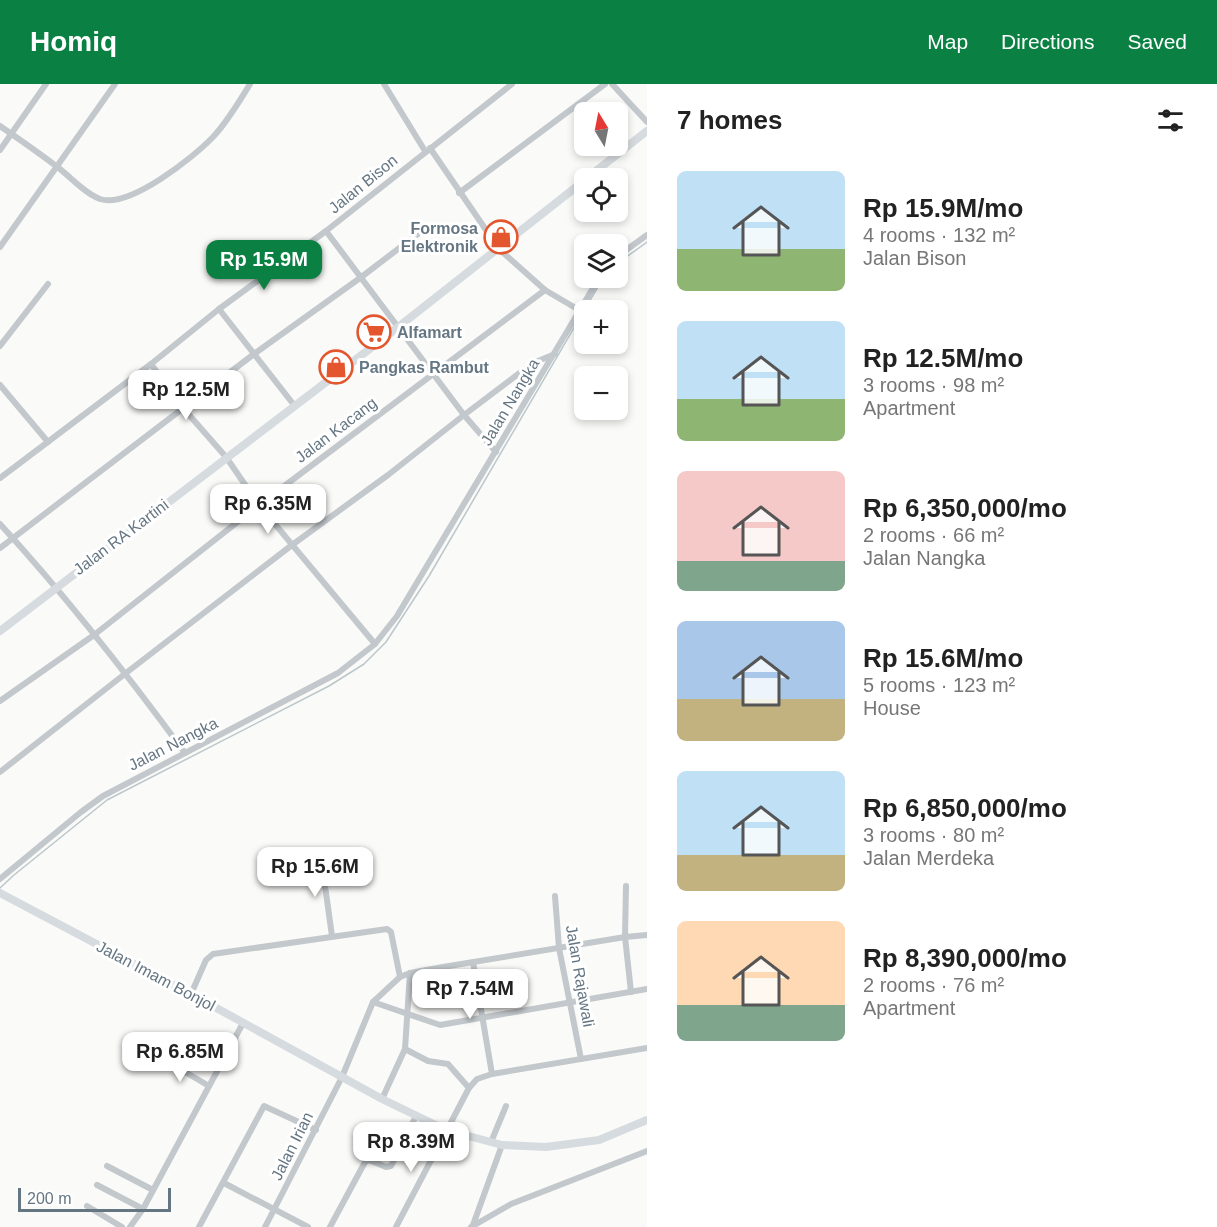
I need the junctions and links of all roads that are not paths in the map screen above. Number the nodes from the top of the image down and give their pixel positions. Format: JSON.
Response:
{"nodes":[{"id":1,"x":46,"y":84,"type":"edge"},
{"id":2,"x":115,"y":84,"type":"edge"},
{"id":3,"x":250,"y":84,"type":"edge"},
{"id":4,"x":384,"y":84,"type":"edge"},
{"id":5,"x":512,"y":84,"type":"edge"},
{"id":6,"x":605,"y":84,"type":"edge"},
{"id":7,"x":612,"y":84,"type":"edge"},
{"id":8,"x":647,"y":122,"type":"edge"},
{"id":9,"x":0,"y":126,"type":"edge"},
{"id":10,"x":647,"y":131,"type":"edge"},
{"id":11,"x":11,"y":134,"type":"junction"},
{"id":12,"x":428,"y":149,"type":"junction"},
{"id":13,"x":0,"y":150,"type":"edge"},
{"id":14,"x":58,"y":167,"type":"junction"},
{"id":15,"x":600,"y":168,"type":"edge"},
{"id":16,"x":574,"y":189,"type":"edge"},
{"id":17,"x":459,"y":193,"type":"junction"},
{"id":18,"x":326,"y":231,"type":"junction"},
{"id":19,"x":423,"y":231,"type":"dead end"},
{"id":20,"x":647,"y":235,"type":"edge"},
{"id":21,"x":0,"y":247,"type":"edge"},
{"id":22,"x":499,"y":249,"type":"junction"},
{"id":23,"x":628,"y":249,"type":"edge"},
{"id":24,"x":360,"y":278,"type":"junction"},
{"id":25,"x":48,"y":284,"type":"dead end"},
{"id":26,"x":545,"y":290,"type":"junction"},
{"id":27,"x":574,"y":307,"type":"edge"},
{"id":28,"x":219,"y":309,"type":"junction"},
{"id":29,"x":574,"y":319,"type":"edge"},
{"id":30,"x":397,"y":328,"type":"junction"},
{"id":31,"x":0,"y":346,"type":"edge"},
{"id":32,"x":254,"y":354,"type":"junction"},
{"id":33,"x":555,"y":354,"type":"junction"},
{"id":34,"x":151,"y":364,"type":"junction"},
{"id":35,"x":432,"y":374,"type":"junction"},
{"id":36,"x":0,"y":385,"type":"edge"},
{"id":37,"x":294,"y":405,"type":"junction"},
{"id":38,"x":183,"y":408,"type":"junction"},
{"id":39,"x":464,"y":415,"type":"junction"},
{"id":40,"x":48,"y":442,"type":"junction"},
{"id":41,"x":496,"y":452,"type":"junction"},
{"id":42,"x":226,"y":457,"type":"junction"},
{"id":43,"x":0,"y":478,"type":"edge"},
{"id":44,"x":259,"y":505,"type":"junction"},
{"id":45,"x":0,"y":524,"type":"edge"},
{"id":46,"x":12,"y":538,"type":"junction"},
{"id":47,"x":292,"y":545,"type":"junction"},
{"id":48,"x":0,"y":548,"type":"edge"},
{"id":49,"x":56,"y":587,"type":"junction"},
{"id":50,"x":0,"y":631,"type":"edge"},
{"id":51,"x":94,"y":635,"type":"junction"},
{"id":52,"x":375,"y":644,"type":"junction"},
{"id":53,"x":126,"y":673,"type":"junction"},
{"id":54,"x":0,"y":701,"type":"edge"},
{"id":55,"x":185,"y":753,"type":"junction"},
{"id":56,"x":0,"y":772,"type":"edge"},
{"id":57,"x":321,"y":857,"type":"dead end"},
{"id":58,"x":0,"y":879,"type":"edge"},
{"id":59,"x":626,"y":886,"type":"dead end"},
{"id":60,"x":0,"y":893,"type":"edge"},
{"id":61,"x":555,"y":897,"type":"dead end"},
{"id":62,"x":647,"y":935,"type":"edge"},
{"id":63,"x":332,"y":936,"type":"junction"},
{"id":64,"x":625,"y":937,"type":"junction"},
{"id":65,"x":559,"y":948,"type":"junction"},
{"id":66,"x":473,"y":962,"type":"junction"},
{"id":67,"x":410,"y":973,"type":"junction"},
{"id":68,"x":400,"y":977,"type":"junction"},
{"id":69,"x":647,"y":989,"type":"edge"},
{"id":70,"x":631,"y":992,"type":"junction"},
{"id":71,"x":191,"y":994,"type":"junction"},
{"id":72,"x":374,"y":1002,"type":"junction"},
{"id":73,"x":570,"y":1002,"type":"junction"},
{"id":74,"x":409,"y":1014,"type":"junction"},
{"id":75,"x":482,"y":1019,"type":"junction"},
{"id":76,"x":243,"y":1023,"type":"junction"},
{"id":77,"x":647,"y":1048,"type":"edge"},
{"id":78,"x":405,"y":1049,"type":"junction"},
{"id":79,"x":163,"y":1059,"type":"dead end"},
{"id":80,"x":581,"y":1059,"type":"junction"},
{"id":81,"x":492,"y":1074,"type":"junction"},
{"id":82,"x":342,"y":1077,"type":"junction"},
{"id":83,"x":209,"y":1086,"type":"junction"},
{"id":84,"x":469,"y":1088,"type":"junction"},
{"id":85,"x":382,"y":1099,"type":"junction"},
{"id":86,"x":506,"y":1106,"type":"dead end"},
{"id":87,"x":416,"y":1116,"type":"junction"},
{"id":88,"x":647,"y":1120,"type":"edge"},
{"id":89,"x":316,"y":1130,"type":"junction"},
{"id":90,"x":447,"y":1131,"type":"junction"},
{"id":91,"x":491,"y":1142,"type":"junction"},
{"id":92,"x":502,"y":1145,"type":"junction"},
{"id":93,"x":647,"y":1151,"type":"edge"},
{"id":94,"x":107,"y":1166,"type":"dead end"},
{"id":95,"x":224,"y":1183,"type":"junction"},
{"id":96,"x":97,"y":1185,"type":"dead end"},
{"id":97,"x":153,"y":1190,"type":"junction"},
{"id":98,"x":87,"y":1206,"type":"dead end"},
{"id":99,"x":143,"y":1209,"type":"junction"},
{"id":100,"x":275,"y":1209,"type":"junction"},
{"id":101,"x":472,"y":1226,"type":"edge"},
{"id":102,"x":122,"y":1227,"type":"edge"},
{"id":103,"x":129,"y":1227,"type":"edge"},
{"id":104,"x":199,"y":1227,"type":"edge"},
{"id":105,"x":265,"y":1227,"type":"edge"},
{"id":106,"x":308,"y":1227,"type":"edge"},
{"id":107,"x":330,"y":1227,"type":"edge"},
{"id":108,"x":396,"y":1227,"type":"edge"}],
"edges":[{"from":1,"to":11,"type":"street"},
{"from":2,"to":14,"type":"street"},
{"from":3,"to":14,"type":"street"},
{"from":4,"to":12,"type":"street"},
{"from":5,"to":12,"type":"street","name":"Jalan Bison"},
{"from":6,"to":17,"type":"street"},
{"from":7,"to":8,"type":"street"},
{"from":9,"to":11,"type":"street"},
{"from":10,"to":15,"type":"main road","name":"Jalan RA Kartini"},
{"from":11,"to":13,"type":"street"},
{"from":11,"to":14,"type":"street"},
{"from":12,"to":17,"type":"street"},
{"from":12,"to":18,"type":"street","name":"Jalan Bison"},
{"from":14,"to":21,"type":"street"},
{"from":16,"to":22,"type":"main road","name":"Jalan RA Kartini"},
{"from":17,"to":22,"type":"street"},
{"from":18,"to":24,"type":"street"},
{"from":18,"to":28,"type":"street","name":"Jalan Bison"},
{"from":19,"to":24,"type":"street"},
{"from":20,"to":23,"type":"street"},
{"from":22,"to":26,"type":"street"},
{"from":22,"to":30,"type":"main road","name":"Jalan RA Kartini"},
{"from":24,"to":30,"type":"street"},
{"from":24,"to":32,"type":"street"},
{"from":25,"to":31,"type":"street"},
{"from":26,"to":27,"type":"street"},
{"from":26,"to":35,"type":"street","name":"Jalan Kacang"},
{"from":28,"to":32,"type":"street"},
{"from":28,"to":34,"type":"street","name":"Jalan Bison"},
{"from":29,"to":33,"type":"street"},
{"from":30,"to":35,"type":"street"},
{"from":30,"to":37,"type":"main road","name":"Jalan RA Kartini"},
{"from":32,"to":37,"type":"street"},
{"from":32,"to":38,"type":"street"},
{"from":33,"to":39,"type":"street","name":"Jalan Nangka"},
{"from":33,"to":41,"type":"street","name":"Jalan Nangka"},
{"from":34,"to":38,"type":"street"},
{"from":34,"to":40,"type":"street","name":"Jalan Bison"},
{"from":35,"to":39,"type":"street"},
{"from":35,"to":44,"type":"street","name":"Jalan Kacang"},
{"from":36,"to":40,"type":"street"},
{"from":37,"to":42,"type":"main road","name":"Jalan RA Kartini"},
{"from":38,"to":42,"type":"street"},
{"from":38,"to":46,"type":"street"},
{"from":39,"to":41,"type":"street"},
{"from":39,"to":47,"type":"street","name":"Jalan Nangka"},
{"from":40,"to":43,"type":"street","name":"Jalan Bison"},
{"from":41,"to":52,"type":"street","name":"Jalan Nangka"},
{"from":42,"to":44,"type":"street"},
{"from":42,"to":49,"type":"main road","name":"Jalan RA Kartini"},
{"from":44,"to":47,"type":"street"},
{"from":44,"to":51,"type":"street","name":"Jalan Kacang"},
{"from":45,"to":46,"type":"street"},
{"from":46,"to":48,"type":"street"},
{"from":46,"to":49,"type":"street"},
{"from":47,"to":52,"type":"street"},
{"from":47,"to":53,"type":"street","name":"Jalan Nangka"},
{"from":49,"to":50,"type":"main road","name":"Jalan RA Kartini"},
{"from":49,"to":51,"type":"street"},
{"from":51,"to":53,"type":"street"},
{"from":51,"to":54,"type":"street","name":"Jalan Kacang"},
{"from":52,"to":55,"type":"street","name":"Jalan Nangka"},
{"from":53,"to":55,"type":"street"},
{"from":53,"to":56,"type":"street","name":"Jalan Nangka"},
{"from":55,"to":58,"type":"street","name":"Jalan Nangka"},
{"from":57,"to":63,"type":"street"},
{"from":59,"to":64,"type":"street"},
{"from":60,"to":71,"type":"main road","name":"Jalan Imam Bonjol"},
{"from":61,"to":65,"type":"street","name":"Jalan Rajawali"},
{"from":62,"to":64,"type":"street"},
{"from":63,"to":68,"type":"street"},
{"from":63,"to":71,"type":"street"},
{"from":64,"to":65,"type":"street"},
{"from":64,"to":70,"type":"street"},
{"from":65,"to":66,"type":"street"},
{"from":65,"to":73,"type":"street","name":"Jalan Rajawali"},
{"from":66,"to":67,"type":"street"},
{"from":66,"to":75,"type":"street"},
{"from":67,"to":68,"type":"street"},
{"from":67,"to":74,"type":"street"},
{"from":68,"to":72,"type":"street"},
{"from":69,"to":70,"type":"street"},
{"from":70,"to":73,"type":"street"},
{"from":71,"to":76,"type":"main road","name":"Jalan Imam Bonjol"},
{"from":72,"to":74,"type":"street"},
{"from":72,"to":82,"type":"street","name":"Jalan Irian"},
{"from":73,"to":75,"type":"street"},
{"from":73,"to":80,"type":"street","name":"Jalan Rajawali"},
{"from":74,"to":75,"type":"street"},
{"from":74,"to":78,"type":"street"},
{"from":75,"to":81,"type":"street"},
{"from":76,"to":82,"type":"main road","name":"Jalan Imam Bonjol"},
{"from":76,"to":83,"type":"street"},
{"from":77,"to":80,"type":"street"},
{"from":78,"to":84,"type":"street"},
{"from":78,"to":85,"type":"street"},
{"from":79,"to":83,"type":"street"},
{"from":80,"to":81,"type":"street"},
{"from":81,"to":84,"type":"street"},
{"from":82,"to":85,"type":"main road","name":"Jalan Imam Bonjol"},
{"from":82,"to":89,"type":"street","name":"Jalan Irian"},
{"from":83,"to":97,"type":"street"},
{"from":84,"to":90,"type":"street"},
{"from":85,"to":87,"type":"main road","name":"Jalan Imam Bonjol"},
{"from":86,"to":91,"type":"street"},
{"from":87,"to":90,"type":"main road","name":"Jalan Imam Bonjol"},
{"from":87,"to":107,"type":"street"},
{"from":88,"to":92,"type":"main road","name":"Jalan Imam Bonjol"},
{"from":89,"to":95,"type":"street"},
{"from":89,"to":100,"type":"street","name":"Jalan Irian"},
{"from":90,"to":91,"type":"main road","name":"Jalan Imam Bonjol"},
{"from":90,"to":108,"type":"street"},
{"from":91,"to":92,"type":"main road","name":"Jalan Imam Bonjol"},
{"from":92,"to":101,"type":"street"},
{"from":93,"to":101,"type":"street"},
{"from":94,"to":97,"type":"street"},
{"from":95,"to":100,"type":"street"},
{"from":95,"to":104,"type":"street"},
{"from":96,"to":99,"type":"street"},
{"from":97,"to":99,"type":"street"},
{"from":98,"to":102,"type":"street"},
{"from":99,"to":103,"type":"street"},
{"from":100,"to":105,"type":"street","name":"Jalan Irian"},
{"from":100,"to":106,"type":"street"}]}
